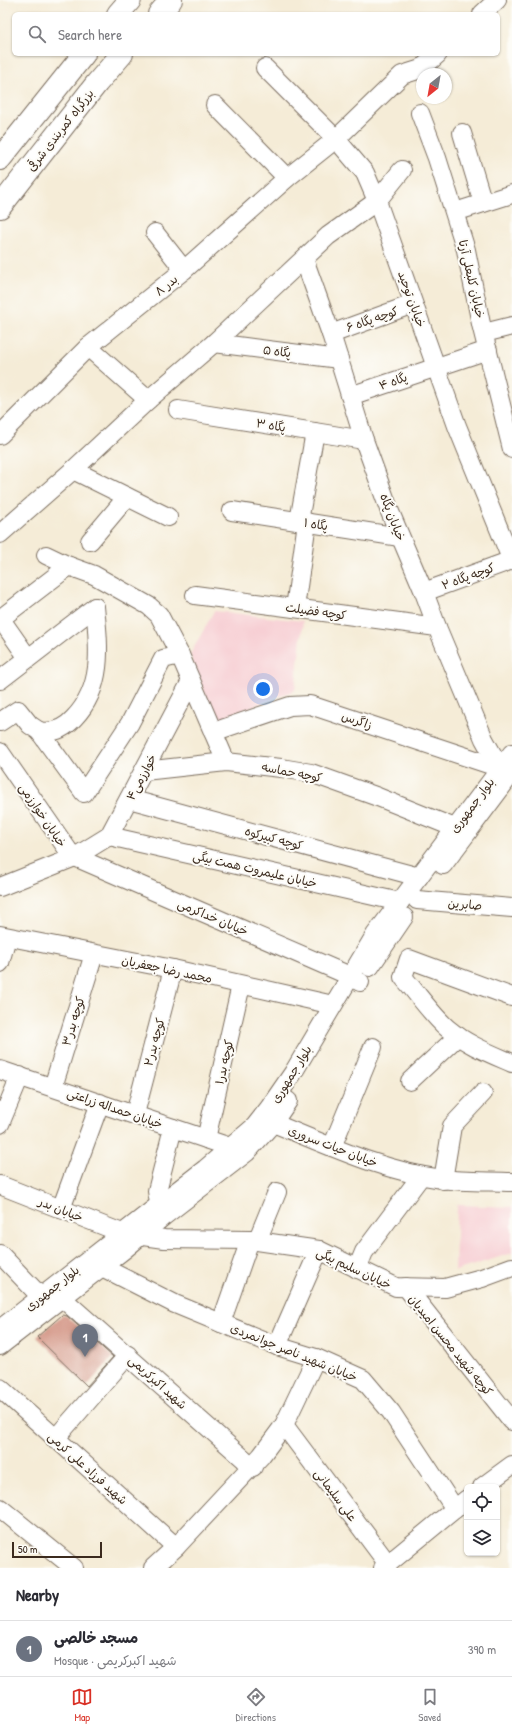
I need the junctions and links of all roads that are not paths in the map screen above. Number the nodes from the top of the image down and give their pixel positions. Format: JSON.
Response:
{"nodes":[{"id":1,"x":130,"y":0,"type":"edge"},
{"id":2,"x":171,"y":0,"type":"edge"},
{"id":3,"x":498,"y":0,"type":"edge"},
{"id":4,"x":120,"y":12,"type":"edge"},
{"id":5,"x":161,"y":12,"type":"edge"},
{"id":6,"x":484,"y":12,"type":"edge"},
{"id":7,"x":82,"y":56,"type":"edge"},
{"id":8,"x":120,"y":56,"type":"edge"},
{"id":9,"x":436,"y":56,"type":"edge"},
{"id":10,"x":265,"y":68,"type":"dead end"},
{"id":11,"x":215,"y":105,"type":"dead end"},
{"id":12,"x":420,"y":113,"type":"dead end"},
{"id":13,"x":462,"y":134,"type":"dead end"},
{"id":14,"x":336,"y":139,"type":"junction"},
{"id":15,"x":0,"y":159,"type":"edge"},
{"id":16,"x":402,"y":170,"type":"dead end"},
{"id":17,"x":287,"y":178,"type":"junction"},
{"id":18,"x":512,"y":194,"type":"edge"},
{"id":19,"x":377,"y":201,"type":"junction"},
{"id":20,"x":484,"y":203,"type":"junction"},
{"id":21,"x":0,"y":208,"type":"edge"},
{"id":22,"x":455,"y":212,"type":"junction"},
{"id":23,"x":155,"y":233,"type":"dead end"},
{"id":24,"x":304,"y":260,"type":"junction"},
{"id":25,"x":184,"y":270,"type":"junction"},
{"id":26,"x":413,"y":304,"type":"junction"},
{"id":27,"x":512,"y":326,"type":"edge"},
{"id":28,"x":331,"y":334,"type":"junction"},
{"id":29,"x":486,"y":341,"type":"junction"},
{"id":30,"x":214,"y":343,"type":"junction"},
{"id":31,"x":88,"y":347,"type":"junction"},
{"id":32,"x":339,"y":359,"type":"junction"},
{"id":33,"x":436,"y":366,"type":"junction"},
{"id":34,"x":505,"y":393,"type":"edge"},
{"id":35,"x":350,"y":396,"type":"junction"},
{"id":36,"x":148,"y":400,"type":"junction"},
{"id":37,"x":178,"y":410,"type":"dead end"},
{"id":38,"x":315,"y":432,"type":"junction"},
{"id":39,"x":0,"y":435,"type":"edge"},
{"id":40,"x":364,"y":440,"type":"junction"},
{"id":41,"x":512,"y":449,"type":"edge"},
{"id":42,"x":73,"y":470,"type":"junction"},
{"id":43,"x":127,"y":497,"type":"junction"},
{"id":44,"x":232,"y":511,"type":"dead end"},
{"id":45,"x":168,"y":517,"type":"dead end"},
{"id":46,"x":303,"y":522,"type":"junction"},
{"id":47,"x":1,"y":531,"type":"edge"},
{"id":48,"x":400,"y":537,"type":"junction"},
{"id":49,"x":90,"y":541,"type":"dead end"},
{"id":50,"x":46,"y":555,"type":"dead end"},
{"id":51,"x":512,"y":561,"type":"edge"},
{"id":52,"x":69,"y":566,"type":"junction"},
{"id":53,"x":424,"y":592,"type":"junction"},
{"id":54,"x":195,"y":595,"type":"dead end"},
{"id":55,"x":295,"y":608,"type":"junction"},
{"id":56,"x":0,"y":618,"type":"edge"},
{"id":57,"x":436,"y":627,"type":"junction"},
{"id":58,"x":180,"y":655,"type":"junction"},
{"id":59,"x":28,"y":658,"type":"junction"},
{"id":60,"x":0,"y":680,"type":"edge"},
{"id":61,"x":191,"y":682,"type":"junction"},
{"id":62,"x":0,"y":722,"type":"edge"},
{"id":63,"x":39,"y":731,"type":"junction"},
{"id":64,"x":213,"y":732,"type":"junction"},
{"id":65,"x":0,"y":752,"type":"edge"},
{"id":66,"x":512,"y":753,"type":"edge"},
{"id":67,"x":226,"y":762,"type":"junction"},
{"id":68,"x":144,"y":771,"type":"junction"},
{"id":69,"x":506,"y":771,"type":"edge"},
{"id":70,"x":129,"y":799,"type":"junction"},
{"id":71,"x":455,"y":828,"type":"junction"},
{"id":72,"x":109,"y":836,"type":"junction"},
{"id":73,"x":75,"y":857,"type":"junction"},
{"id":74,"x":419,"y":877,"type":"junction"},
{"id":75,"x":0,"y":887,"type":"edge"},
{"id":76,"x":409,"y":901,"type":"junction"},
{"id":77,"x":512,"y":908,"type":"edge"},
{"id":78,"x":4,"y":936,"type":"edge"},
{"id":79,"x":94,"y":954,"type":"junction"},
{"id":80,"x":0,"y":963,"type":"edge"},
{"id":81,"x":174,"y":969,"type":"junction"},
{"id":82,"x":356,"y":979,"type":"junction"},
{"id":83,"x":241,"y":985,"type":"junction"},
{"id":84,"x":512,"y":997,"type":"edge"},
{"id":85,"x":333,"y":1006,"type":"junction"},
{"id":86,"x":458,"y":1036,"type":"junction"},
{"id":87,"x":373,"y":1046,"type":"dead end"},
{"id":88,"x":512,"y":1063,"type":"edge"},
{"id":89,"x":0,"y":1070,"type":"edge"},
{"id":90,"x":20,"y":1076,"type":"junction"},
{"id":91,"x":410,"y":1081,"type":"dead end"},
{"id":92,"x":53,"y":1087,"type":"junction"},
{"id":93,"x":483,"y":1093,"type":"dead end"},
{"id":94,"x":100,"y":1103,"type":"junction"},
{"id":95,"x":135,"y":1114,"type":"junction"},
{"id":96,"x":273,"y":1123,"type":"junction"},
{"id":97,"x":0,"y":1124,"type":"edge"},
{"id":98,"x":173,"y":1128,"type":"junction"},
{"id":99,"x":206,"y":1139,"type":"junction"},
{"id":100,"x":332,"y":1147,"type":"junction"},
{"id":101,"x":230,"y":1148,"type":"junction"},
{"id":102,"x":421,"y":1176,"type":"junction"},
{"id":103,"x":442,"y":1180,"type":"junction"},
{"id":104,"x":512,"y":1182,"type":"edge"},
{"id":105,"x":0,"y":1185,"type":"edge"},
{"id":106,"x":277,"y":1192,"type":"dead end"},
{"id":107,"x":159,"y":1203,"type":"junction"},
{"id":108,"x":61,"y":1209,"type":"junction"},
{"id":109,"x":122,"y":1233,"type":"junction"},
{"id":110,"x":141,"y":1236,"type":"junction"},
{"id":111,"x":254,"y":1240,"type":"junction"},
{"id":112,"x":319,"y":1250,"type":"junction"},
{"id":113,"x":0,"y":1254,"type":"edge"},
{"id":114,"x":102,"y":1267,"type":"junction"},
{"id":115,"x":357,"y":1268,"type":"junction"},
{"id":116,"x":508,"y":1274,"type":"edge"},
{"id":117,"x":406,"y":1287,"type":"junction"},
{"id":118,"x":40,"y":1297,"type":"junction"},
{"id":119,"x":62,"y":1298,"type":"junction"},
{"id":120,"x":221,"y":1323,"type":"junction"},
{"id":121,"x":0,"y":1329,"type":"edge"},
{"id":122,"x":0,"y":1346,"type":"edge"},
{"id":123,"x":277,"y":1346,"type":"junction"},
{"id":124,"x":128,"y":1355,"type":"junction"},
{"id":125,"x":316,"y":1358,"type":"junction"},
{"id":126,"x":0,"y":1388,"type":"edge"},
{"id":127,"x":512,"y":1421,"type":"edge"},
{"id":128,"x":284,"y":1425,"type":"junction"},
{"id":129,"x":55,"y":1439,"type":"junction"},
{"id":130,"x":512,"y":1465,"type":"edge"},
{"id":131,"x":253,"y":1467,"type":"junction"},
{"id":132,"x":486,"y":1484,"type":"edge"},
{"id":133,"x":461,"y":1504,"type":"edge"},
{"id":134,"x":0,"y":1508,"type":"edge"},
{"id":135,"x":176,"y":1547,"type":"junction"},
{"id":136,"x":386,"y":1566,"type":"edge"},
{"id":137,"x":74,"y":1568,"type":"edge"},
{"id":138,"x":153,"y":1568,"type":"edge"}],
"edges":[{"from":1,"to":4,"type":"highway"},
{"from":2,"to":5,"type":"highway"},
{"from":3,"to":6,"type":"street"},
{"from":7,"to":15,"type":"highway"},
{"from":8,"to":21,"type":"highway","name":"بزرگراه کمربندی شرقی"},
{"from":9,"to":14,"type":"street","name":"بدر ۸"},
{"from":10,"to":14,"type":"street","name":"خیابان توحید"},
{"from":11,"to":17,"type":"street"},
{"from":12,"to":22,"type":"street","name":"خیابان کلبعلی آرتا"},
{"from":13,"to":20,"type":"street"},
{"from":14,"to":17,"type":"street","name":"بدر ۸"},
{"from":14,"to":19,"type":"street","name":"خیابان توحید"},
{"from":16,"to":19,"type":"street"},
{"from":17,"to":25,"type":"street","name":"بدر ۸"},
{"from":18,"to":20,"type":"street"},
{"from":19,"to":24,"type":"street"},
{"from":19,"to":26,"type":"street","name":"خیابان توحید"},
{"from":20,"to":22,"type":"street"},
{"from":22,"to":29,"type":"street","name":"خیابان کلبعلی آرتا"},
{"from":23,"to":25,"type":"street"},
{"from":24,"to":28,"type":"street","name":"خیابان پگاه"},
{"from":24,"to":30,"type":"street"},
{"from":25,"to":31,"type":"street","name":"بدر ۸"},
{"from":26,"to":28,"type":"street","name":"کوچه پگاه ۶"},
{"from":26,"to":33,"type":"street","name":"خیابان توحید"},
{"from":27,"to":29,"type":"street","name":"پگاه ۴"},
{"from":28,"to":32,"type":"street","name":"خیابان پگاه"},
{"from":29,"to":33,"type":"street","name":"پگاه ۴"},
{"from":29,"to":34,"type":"street","name":"خیابان کلبعلی آرتا"},
{"from":30,"to":32,"type":"street","name":"پگاه ۵"},
{"from":30,"to":36,"type":"street"},
{"from":31,"to":36,"type":"street"},
{"from":31,"to":39,"type":"street","name":"بدر ۸"},
{"from":32,"to":35,"type":"street","name":"خیابان پگاه"},
{"from":33,"to":35,"type":"street","name":"پگاه ۴"},
{"from":33,"to":51,"type":"street","name":"خیابان توحید"},
{"from":34,"to":41,"type":"street","name":"خیابان کلبعلی آرتا"},
{"from":35,"to":40,"type":"street","name":"خیابان پگاه"},
{"from":36,"to":42,"type":"street"},
{"from":37,"to":38,"type":"street","name":"پگاه ۳"},
{"from":38,"to":40,"type":"street","name":"پگاه ۳"},
{"from":38,"to":46,"type":"street"},
{"from":40,"to":48,"type":"street","name":"خیابان پگاه"},
{"from":42,"to":43,"type":"street"},
{"from":42,"to":47,"type":"street"},
{"from":43,"to":45,"type":"street"},
{"from":43,"to":49,"type":"street"},
{"from":44,"to":46,"type":"street","name":"پگاه ۱"},
{"from":46,"to":48,"type":"street","name":"پگاه ۱"},
{"from":46,"to":55,"type":"street"},
{"from":48,"to":53,"type":"street","name":"خیابان پگاه"},
{"from":50,"to":52,"type":"street"},
{"from":51,"to":53,"type":"street","name":"کوچه پگاه ۲"},
{"from":52,"to":56,"type":"street"},
{"from":52,"to":58,"type":"street"},
{"from":53,"to":57,"type":"street","name":"خیابان پگاه"},
{"from":54,"to":55,"type":"street","name":"کوچه فضیلت"},
{"from":55,"to":57,"type":"street","name":"کوچه فضیلت"},
{"from":56,"to":59,"type":"street"},
{"from":57,"to":69,"type":"street","name":"خیابان پگاه"},
{"from":58,"to":61,"type":"street"},
{"from":58,"to":63,"type":"street"},
{"from":59,"to":60,"type":"street"},
{"from":59,"to":63,"type":"street"},
{"from":61,"to":64,"type":"street"},
{"from":61,"to":68,"type":"street","name":"خوارزمی۴"},
{"from":62,"to":63,"type":"street"},
{"from":64,"to":67,"type":"street"},
{"from":64,"to":69,"type":"street","name":"زاگرس"},
{"from":65,"to":73,"type":"street","name":"خیابان خوارزمی"},
{"from":66,"to":69,"type":"street","name":"بلوار جمهوری"},
{"from":67,"to":68,"type":"street","name":"کوچه حماسه"},
{"from":67,"to":71,"type":"street","name":"کوچه حماسه"},
{"from":68,"to":70,"type":"street","name":"خوارزمی۴"},
{"from":69,"to":71,"type":"street","name":"بلوار جمهوری"},
{"from":69,"to":76,"type":"street","name":"بلوار جمهوری"},
{"from":70,"to":72,"type":"street","name":"خوارزمی۴"},
{"from":70,"to":74,"type":"street","name":"کوچه کبیرکوه"},
{"from":71,"to":74,"type":"street","name":"بلوار جمهوری"},
{"from":72,"to":73,"type":"street","name":"خوارزمی۴"},
{"from":72,"to":76,"type":"street","name":"خیابان علیمروت همت بیگی"},
{"from":73,"to":75,"type":"street","name":"خوارزمی۴"},
{"from":73,"to":82,"type":"street","name":"خیابان خداکرمی"},
{"from":74,"to":76,"type":"street","name":"بلوار جمهوری"},
{"from":76,"to":77,"type":"street","name":"صابرین"},
{"from":76,"to":82,"type":"street","name":"بلوار جمهوری"},
{"from":78,"to":79,"type":"street","name":"محمد رضا جعفریان"},
{"from":78,"to":80,"type":"street"},
{"from":79,"to":81,"type":"street","name":"محمد رضا جعفریان"},
{"from":79,"to":92,"type":"street","name":"کوچه بدر۳"},
{"from":81,"to":83,"type":"street","name":"محمد رضا جعفریان"},
{"from":81,"to":95,"type":"street","name":"کوچه بدر۲"},
{"from":82,"to":85,"type":"street","name":"بلوار جمهوری"},
{"from":82,"to":96,"type":"street","name":"بلوار جمهوری"},
{"from":83,"to":85,"type":"street","name":"محمد رضا جعفریان"},
{"from":83,"to":99,"type":"street","name":"کوچه بدر۱"},
{"from":84,"to":86,"type":"street"},
{"from":85,"to":101,"type":"street","name":"بلوار جمهوری"},
{"from":86,"to":88,"type":"street"},
{"from":86,"to":91,"type":"street"},
{"from":87,"to":100,"type":"street"},
{"from":89,"to":90,"type":"street","name":"خیابان حمداله زراعتی"},
{"from":90,"to":92,"type":"street","name":"خیابان حمداله زراعتی"},
{"from":90,"to":97,"type":"street"},
{"from":92,"to":94,"type":"street","name":"خیابان حمداله زراعتی"},
{"from":93,"to":103,"type":"street"},
{"from":94,"to":95,"type":"street","name":"خیابان حمداله زراعتی"},
{"from":94,"to":108,"type":"street"},
{"from":95,"to":98,"type":"street","name":"خیابان حمداله زراعتی"},
{"from":96,"to":100,"type":"street","name":"خیابان حیات سروری"},
{"from":96,"to":110,"type":"street","name":"بلوار جمهوری"},
{"from":98,"to":99,"type":"street","name":"خیابان حمداله زراعتی"},
{"from":98,"to":107,"type":"street"},
{"from":99,"to":101,"type":"street","name":"خیابان حمداله زراعتی"},
{"from":100,"to":102,"type":"street","name":"خیابان حیات سروری"},
{"from":101,"to":107,"type":"street","name":"بلوار جمهوری"},
{"from":102,"to":103,"type":"street","name":"خیابان حیات سروری"},
{"from":102,"to":115,"type":"street"},
{"from":103,"to":104,"type":"street","name":"خیابان حیات سروری"},
{"from":105,"to":108,"type":"street","name":"خیابان بدر"},
{"from":106,"to":111,"type":"street"},
{"from":107,"to":109,"type":"street","name":"بلوار جمهوری"},
{"from":108,"to":109,"type":"street","name":"خیابان بدر"},
{"from":109,"to":110,"type":"street","name":"خیابان سلیم بیگی"},
{"from":109,"to":118,"type":"street","name":"بلوار جمهوری"},
{"from":110,"to":111,"type":"street","name":"خیابان سلیم بیگی"},
{"from":110,"to":114,"type":"street","name":"بلوار جمهوری"},
{"from":111,"to":112,"type":"street","name":"خیابان سلیم بیگی"},
{"from":111,"to":120,"type":"street"},
{"from":112,"to":115,"type":"street","name":"خیابان سلیم بیگی"},
{"from":112,"to":123,"type":"street"},
{"from":113,"to":118,"type":"street"},
{"from":114,"to":119,"type":"street","name":"بلوار جمهوری"},
{"from":114,"to":120,"type":"street","name":"خیابان شهید ناصر جوانمردی"},
{"from":115,"to":117,"type":"street","name":"خیابان سلیم بیگی"},
{"from":116,"to":117,"type":"street","name":"خیابان سلیم بیگی"},
{"from":117,"to":127,"type":"street","name":"کوچه شهید محسن امیدیان"},
{"from":118,"to":121,"type":"street","name":"بلوار جمهوری"},
{"from":119,"to":122,"type":"street","name":"بلوار جمهوری"},
{"from":119,"to":124,"type":"street","name":"شهید اکبرکریمی"},
{"from":120,"to":123,"type":"street","name":"خیابان شهید ناصر جوانمردی"},
{"from":123,"to":125,"type":"street","name":"خیابان شهید ناصر جوانمردی"},
{"from":124,"to":129,"type":"street"},
{"from":124,"to":131,"type":"street","name":"شهید اکبرکریمی"},
{"from":125,"to":128,"type":"street"},
{"from":125,"to":133,"type":"street","name":"خیابان شهید ناصر جوانمردی"},
{"from":126,"to":129,"type":"street","name":"شهید فرزاد علی کرمی"},
{"from":128,"to":131,"type":"street"},
{"from":128,"to":136,"type":"street","name":"علی سلیمانی"},
{"from":129,"to":135,"type":"street","name":"شهید فرزاد علی کرمی"},
{"from":130,"to":132,"type":"street"},
{"from":131,"to":135,"type":"street"},
{"from":133,"to":136,"type":"street"},
{"from":134,"to":137,"type":"street"},
{"from":135,"to":138,"type":"street"}]}
